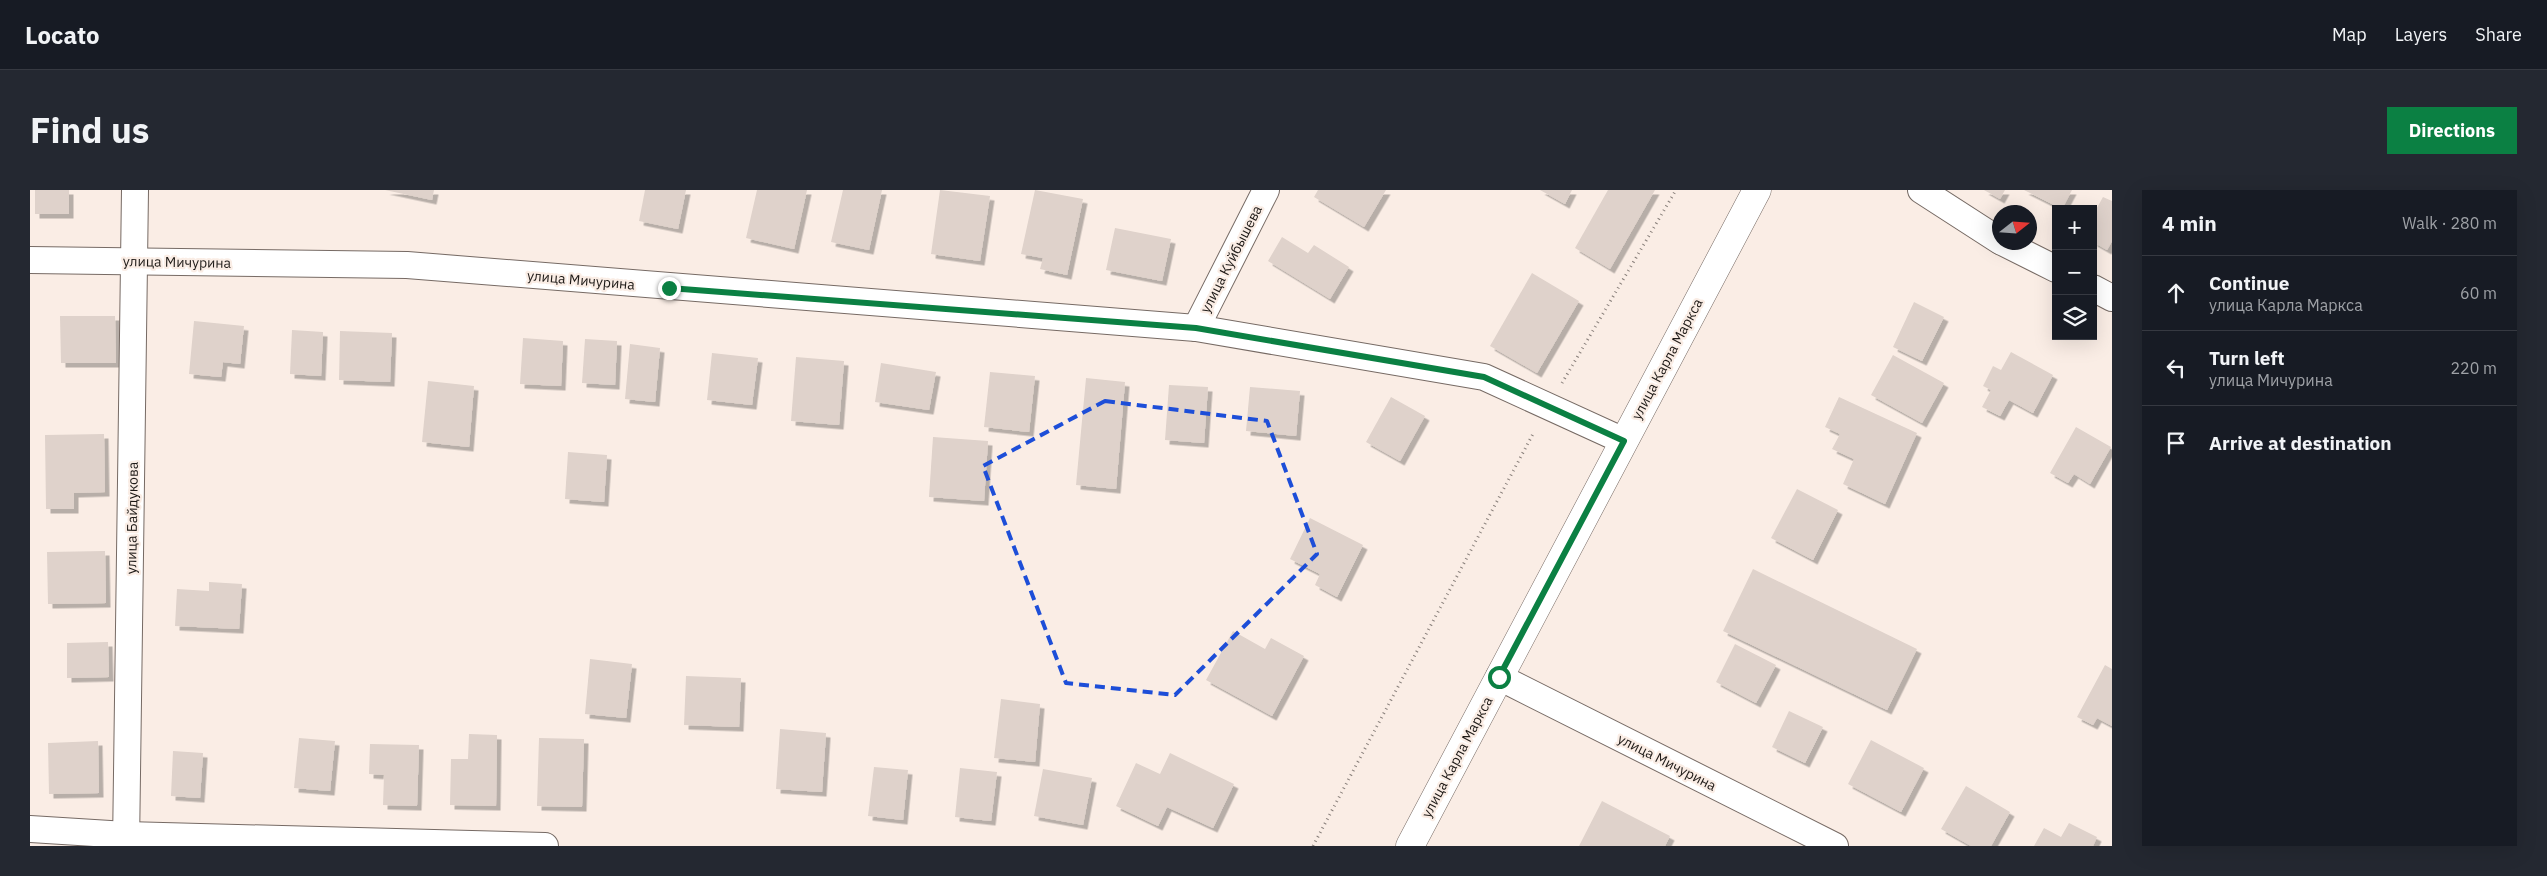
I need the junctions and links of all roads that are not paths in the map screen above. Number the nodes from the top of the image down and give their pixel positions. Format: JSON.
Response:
{"nodes":[{"id":1,"x":135,"y":190,"type":"edge"},
{"id":2,"x":1266,"y":190,"type":"edge"},
{"id":3,"x":1756,"y":190,"type":"edge"},
{"id":4,"x":1920,"y":190,"type":"edge"},
{"id":5,"x":1992,"y":236,"type":"edge"},
{"id":6,"x":2017,"y":250,"type":"edge"},
{"id":7,"x":30,"y":260,"type":"edge"},
{"id":8,"x":136,"y":262,"type":"junction"},
{"id":9,"x":2052,"y":268,"type":"edge"},
{"id":10,"x":2097,"y":290,"type":"edge"},
{"id":11,"x":2112,"y":298,"type":"edge"},
{"id":12,"x":1196,"y":328,"type":"junction"},
{"id":13,"x":1624,"y":441,"type":"junction"},
{"id":14,"x":1499,"y":677,"type":"junction"},
{"id":15,"x":30,"y":829,"type":"edge"},
{"id":16,"x":126,"y":840,"type":"edge"},
{"id":17,"x":173,"y":840,"type":"edge"},
{"id":18,"x":544,"y":846,"type":"edge"},
{"id":19,"x":1410,"y":846,"type":"edge"},
{"id":20,"x":1835,"y":846,"type":"edge"}],
"edges":[{"from":1,"to":8,"type":"street","name":"улица Байдукова"},
{"from":2,"to":12,"type":"street","name":"улица Куйбышева"},
{"from":3,"to":13,"type":"main road","name":"улица Карла Маркса"},
{"from":4,"to":5,"type":"street"},
{"from":6,"to":9,"type":"street"},
{"from":7,"to":8,"type":"street","name":"улица Мичурина"},
{"from":8,"to":12,"type":"street","name":"улица Мичурина"},
{"from":8,"to":16,"type":"street","name":"улица Байдукова"},
{"from":10,"to":11,"type":"street"},
{"from":12,"to":13,"type":"street","name":"улица Мичурина"},
{"from":13,"to":14,"type":"main road","name":"улица Карла Маркса"},
{"from":14,"to":19,"type":"main road","name":"улица Карла Маркса"},
{"from":14,"to":20,"type":"street","name":"улица Мичурина"},
{"from":15,"to":16,"type":"street"},
{"from":16,"to":17,"type":"street"},
{"from":17,"to":18,"type":"street"}]}
